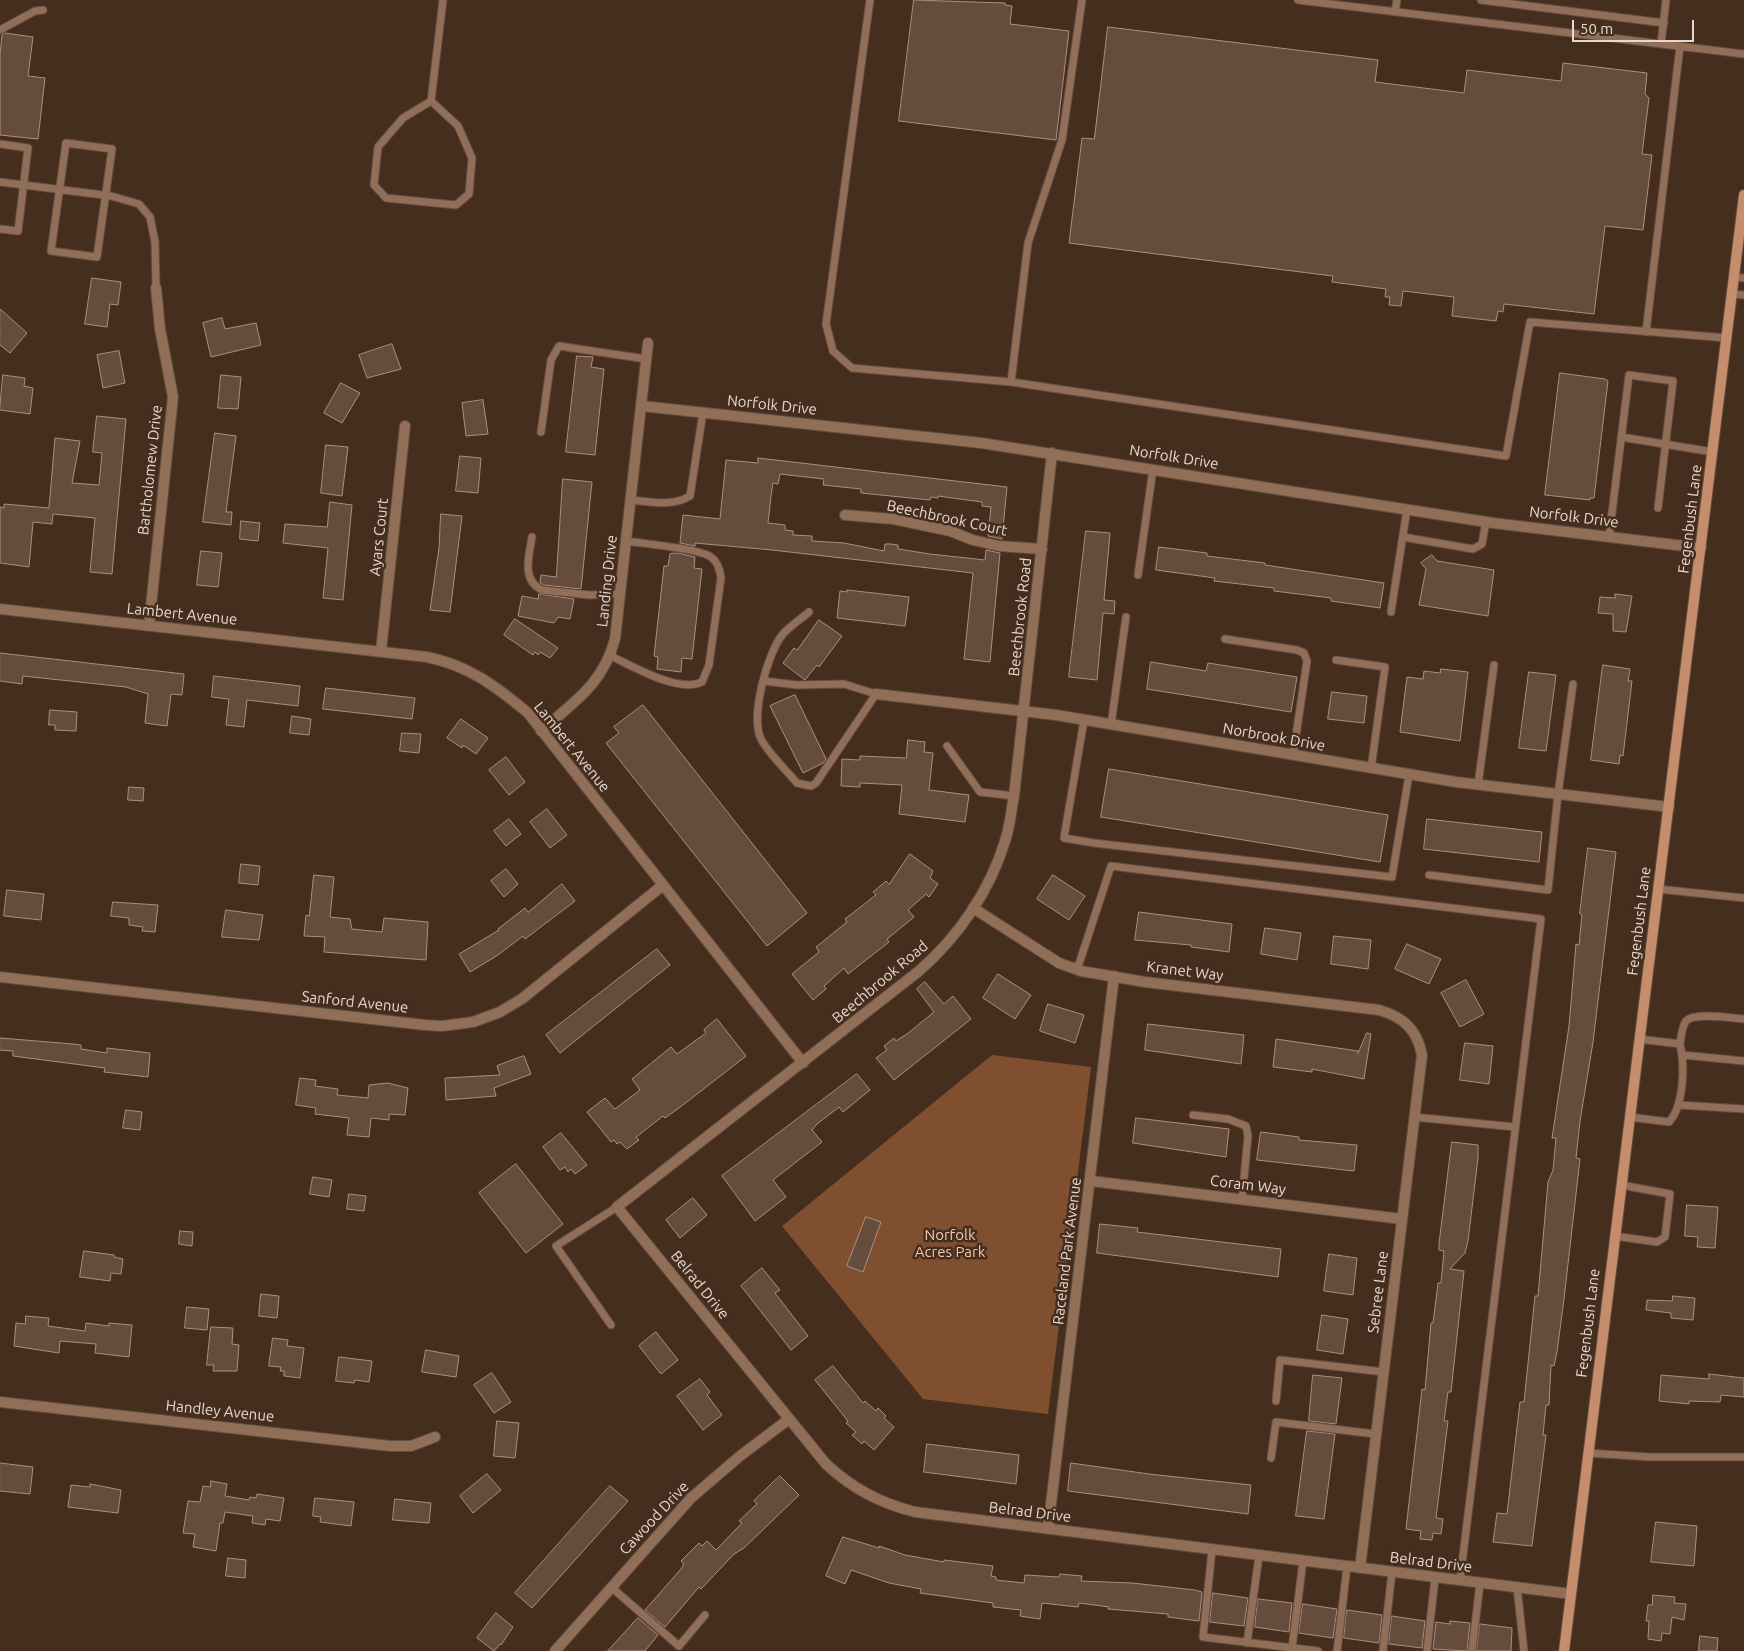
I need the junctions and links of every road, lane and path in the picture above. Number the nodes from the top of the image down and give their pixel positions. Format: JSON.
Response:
{"nodes":[{"id":1,"x":443,"y":0,"type":"edge"},
{"id":2,"x":870,"y":0,"type":"edge"},
{"id":3,"x":1082,"y":0,"type":"edge"},
{"id":4,"x":1298,"y":0,"type":"edge"},
{"id":5,"x":1397,"y":0,"type":"edge"},
{"id":6,"x":1480,"y":0,"type":"edge"},
{"id":7,"x":1666,"y":0,"type":"edge"},
{"id":8,"x":43,"y":10,"type":"dead end"},
{"id":9,"x":1395,"y":12,"type":"junction"},
{"id":10,"x":1664,"y":23,"type":"junction"},
{"id":11,"x":0,"y":30,"type":"edge"},
{"id":12,"x":1661,"y":44,"type":"junction"},
{"id":13,"x":1680,"y":46,"type":"junction"},
{"id":14,"x":1744,"y":54,"type":"edge"},
{"id":15,"x":431,"y":101,"type":"junction"},
{"id":16,"x":0,"y":144,"type":"edge"},
{"id":17,"x":0,"y":182,"type":"edge"},
{"id":18,"x":24,"y":185,"type":"junction"},
{"id":19,"x":60,"y":190,"type":"junction"},
{"id":20,"x":106,"y":195,"type":"junction"},
{"id":21,"x":1744,"y":195,"type":"edge"},
{"id":22,"x":0,"y":229,"type":"edge"},
{"id":23,"x":1739,"y":277,"type":"edge"},
{"id":24,"x":156,"y":288,"type":"joint"},
{"id":25,"x":1732,"y":294,"type":"junction"},
{"id":26,"x":1744,"y":295,"type":"edge"},
{"id":27,"x":1646,"y":332,"type":"junction"},
{"id":28,"x":1727,"y":338,"type":"junction"},
{"id":29,"x":648,"y":343,"type":"dead end"},
{"id":30,"x":646,"y":359,"type":"junction"},
{"id":31,"x":1010,"y":382,"type":"junction"},
{"id":32,"x":642,"y":406,"type":"junction"},
{"id":33,"x":703,"y":412,"type":"junction"},
{"id":34,"x":405,"y":426,"type":"dead end"},
{"id":35,"x":540,"y":432,"type":"dead end"},
{"id":36,"x":1621,"y":437,"type":"junction"},
{"id":37,"x":1666,"y":445,"type":"junction"},
{"id":38,"x":1713,"y":452,"type":"junction"},
{"id":39,"x":1052,"y":453,"type":"junction"},
{"id":40,"x":1153,"y":469,"type":"junction"},
{"id":41,"x":631,"y":500,"type":"junction"},
{"id":42,"x":1658,"y":508,"type":"dead end"},
{"id":43,"x":1407,"y":509,"type":"junction"},
{"id":44,"x":845,"y":515,"type":"dead end"},
{"id":45,"x":1486,"y":521,"type":"junction"},
{"id":46,"x":532,"y":536,"type":"dead end"},
{"id":47,"x":1403,"y":537,"type":"junction"},
{"id":48,"x":1609,"y":537,"type":"junction"},
{"id":49,"x":626,"y":541,"type":"junction"},
{"id":50,"x":1701,"y":548,"type":"junction"},
{"id":51,"x":1042,"y":549,"type":"junction"},
{"id":52,"x":1138,"y":575,"type":"dead end"},
{"id":53,"x":620,"y":594,"type":"junction"},
{"id":54,"x":0,"y":609,"type":"edge"},
{"id":55,"x":809,"y":612,"type":"dead end"},
{"id":56,"x":1391,"y":612,"type":"dead end"},
{"id":57,"x":1126,"y":617,"type":"dead end"},
{"id":58,"x":149,"y":625,"type":"junction"},
{"id":59,"x":1224,"y":639,"type":"dead end"},
{"id":60,"x":381,"y":651,"type":"junction"},
{"id":61,"x":611,"y":656,"type":"junction"},
{"id":62,"x":1336,"y":660,"type":"dead end"},
{"id":63,"x":1494,"y":665,"type":"dead end"},
{"id":64,"x":764,"y":680,"type":"junction"},
{"id":65,"x":1573,"y":684,"type":"dead end"},
{"id":66,"x":876,"y":694,"type":"junction"},
{"id":67,"x":1025,"y":711,"type":"junction"},
{"id":68,"x":1084,"y":720,"type":"junction"},
{"id":69,"x":1111,"y":725,"type":"junction"},
{"id":70,"x":541,"y":731,"type":"junction"},
{"id":71,"x":947,"y":746,"type":"dead end"},
{"id":72,"x":1293,"y":756,"type":"junction"},
{"id":73,"x":1371,"y":769,"type":"junction"},
{"id":74,"x":1409,"y":775,"type":"junction"},
{"id":75,"x":1478,"y":785,"type":"junction"},
{"id":76,"x":1558,"y":794,"type":"junction"},
{"id":77,"x":1014,"y":796,"type":"junction"},
{"id":78,"x":1669,"y":808,"type":"junction"},
{"id":79,"x":1429,"y":875,"type":"dead end"},
{"id":80,"x":662,"y":885,"type":"junction"},
{"id":81,"x":1658,"y":890,"type":"junction"},
{"id":82,"x":1744,"y":898,"type":"edge"},
{"id":83,"x":973,"y":908,"type":"junction"},
{"id":84,"x":1077,"y":970,"type":"junction"},
{"id":85,"x":1114,"y":976,"type":"junction"},
{"id":86,"x":0,"y":977,"type":"edge"},
{"id":87,"x":1744,"y":1019,"type":"edge"},
{"id":88,"x":1407,"y":1024,"type":"joint"},
{"id":89,"x":1639,"y":1039,"type":"junction"},
{"id":90,"x":1680,"y":1044,"type":"junction"},
{"id":91,"x":1683,"y":1055,"type":"junction"},
{"id":92,"x":1744,"y":1061,"type":"edge"},
{"id":93,"x":804,"y":1063,"type":"junction"},
{"id":94,"x":1679,"y":1105,"type":"junction"},
{"id":95,"x":1744,"y":1109,"type":"edge"},
{"id":96,"x":1193,"y":1115,"type":"dead end"},
{"id":97,"x":1414,"y":1117,"type":"junction"},
{"id":98,"x":1630,"y":1117,"type":"junction"},
{"id":99,"x":1515,"y":1127,"type":"junction"},
{"id":100,"x":1091,"y":1181,"type":"junction"},
{"id":101,"x":1621,"y":1185,"type":"junction"},
{"id":102,"x":1242,"y":1199,"type":"junction"},
{"id":103,"x":617,"y":1207,"type":"junction"},
{"id":104,"x":1402,"y":1219,"type":"junction"},
{"id":105,"x":1614,"y":1236,"type":"junction"},
{"id":106,"x":611,"y":1325,"type":"dead end"},
{"id":107,"x":1384,"y":1372,"type":"junction"},
{"id":108,"x":1276,"y":1401,"type":"dead end"},
{"id":109,"x":0,"y":1402,"type":"edge"},
{"id":110,"x":789,"y":1419,"type":"junction"},
{"id":111,"x":1376,"y":1434,"type":"junction"},
{"id":112,"x":435,"y":1436,"type":"dead end"},
{"id":113,"x":1588,"y":1453,"type":"junction"},
{"id":114,"x":1271,"y":1458,"type":"dead end"},
{"id":115,"x":1744,"y":1458,"type":"edge"},
{"id":116,"x":1048,"y":1529,"type":"junction"},
{"id":117,"x":1212,"y":1550,"type":"junction"},
{"id":118,"x":1259,"y":1556,"type":"junction"},
{"id":119,"x":1303,"y":1561,"type":"junction"},
{"id":120,"x":1347,"y":1567,"type":"junction"},
{"id":121,"x":1360,"y":1568,"type":"junction"},
{"id":122,"x":1392,"y":1572,"type":"junction"},
{"id":123,"x":1435,"y":1578,"type":"junction"},
{"id":124,"x":1460,"y":1580,"type":"junction"},
{"id":125,"x":1480,"y":1583,"type":"junction"},
{"id":126,"x":611,"y":1587,"type":"junction"},
{"id":127,"x":1517,"y":1587,"type":"junction"},
{"id":128,"x":1571,"y":1594,"type":"junction"},
{"id":129,"x":705,"y":1615,"type":"dead end"},
{"id":130,"x":1247,"y":1643,"type":"junction"},
{"id":131,"x":1292,"y":1648,"type":"junction"},
{"id":132,"x":555,"y":1651,"type":"edge"},
{"id":133,"x":1318,"y":1651,"type":"edge"},
{"id":134,"x":1337,"y":1651,"type":"edge"},
{"id":135,"x":1383,"y":1651,"type":"edge"},
{"id":136,"x":1427,"y":1651,"type":"edge"},
{"id":137,"x":1472,"y":1651,"type":"edge"},
{"id":138,"x":1524,"y":1651,"type":"edge"},
{"id":139,"x":1564,"y":1651,"type":"edge"}],
"edges":[{"from":1,"to":15,"type":"lane"},
{"from":2,"to":31,"type":"lane"},
{"from":3,"to":31,"type":"lane"},
{"from":4,"to":9,"type":"lane"},
{"from":5,"to":9,"type":"lane"},
{"from":6,"to":10,"type":"lane"},
{"from":7,"to":10,"type":"lane"},
{"from":8,"to":11,"type":"lane"},
{"from":9,"to":12,"type":"lane"},
{"from":10,"to":12,"type":"lane"},
{"from":12,"to":13,"type":"lane"},
{"from":13,"to":14,"type":"lane"},
{"from":13,"to":27,"type":"lane"},
{"from":15,"to":15,"type":"lane"},
{"from":16,"to":18,"type":"lane"},
{"from":17,"to":18,"type":"lane"},
{"from":18,"to":19,"type":"lane"},
{"from":18,"to":22,"type":"lane"},
{"from":19,"to":20,"type":"lane"},
{"from":19,"to":20,"type":"lane"},
{"from":19,"to":20,"type":"lane"},
{"from":20,"to":24,"type":"lane"},
{"from":21,"to":23,"type":"main road","name":"Fegenbush Lane"},
{"from":23,"to":25,"type":"main road","name":"Fegenbush Lane"},
{"from":24,"to":58,"type":"street","name":"Bartholomew Drive"},
{"from":25,"to":26,"type":"lane"},
{"from":25,"to":28,"type":"main road","name":"Fegenbush Lane"},
{"from":27,"to":28,"type":"lane"},
{"from":27,"to":31,"type":"lane"},
{"from":28,"to":38,"type":"main road","name":"Fegenbush Lane"},
{"from":29,"to":30,"type":"street","name":"Landing Drive"},
{"from":30,"to":32,"type":"street","name":"Landing Drive"},
{"from":30,"to":35,"type":"lane"},
{"from":32,"to":33,"type":"street","name":"Norfolk Drive"},
{"from":32,"to":41,"type":"street","name":"Landing Drive"},
{"from":33,"to":39,"type":"street","name":"Norfolk Drive"},
{"from":33,"to":41,"type":"lane"},
{"from":34,"to":60,"type":"street","name":"Ayars Court"},
{"from":36,"to":37,"type":"lane"},
{"from":36,"to":37,"type":"lane"},
{"from":36,"to":48,"type":"lane"},
{"from":37,"to":38,"type":"lane"},
{"from":37,"to":42,"type":"lane"},
{"from":38,"to":50,"type":"main road","name":"Fegenbush Lane"},
{"from":39,"to":40,"type":"street","name":"Norfolk Drive"},
{"from":39,"to":51,"type":"street","name":"Beechbrook Road"},
{"from":40,"to":43,"type":"street","name":"Norfolk Drive"},
{"from":40,"to":52,"type":"lane"},
{"from":41,"to":49,"type":"street","name":"Landing Drive"},
{"from":43,"to":45,"type":"street","name":"Norfolk Drive"},
{"from":43,"to":47,"type":"lane"},
{"from":44,"to":51,"type":"street","name":"Beechbrook Court"},
{"from":45,"to":47,"type":"lane"},
{"from":45,"to":48,"type":"street","name":"Norfolk Drive"},
{"from":46,"to":53,"type":"lane"},
{"from":47,"to":56,"type":"lane"},
{"from":48,"to":50,"type":"street","name":"Norfolk Drive"},
{"from":49,"to":53,"type":"street","name":"Landing Drive"},
{"from":49,"to":61,"type":"lane"},
{"from":50,"to":78,"type":"main road","name":"Fegenbush Lane"},
{"from":51,"to":67,"type":"street","name":"Beechbrook Road"},
{"from":53,"to":61,"type":"street","name":"Landing Drive"},
{"from":54,"to":58,"type":"street","name":"Lambert Avenue"},
{"from":55,"to":64,"type":"lane"},
{"from":57,"to":69,"type":"lane"},
{"from":58,"to":60,"type":"street","name":"Lambert Avenue"},
{"from":59,"to":72,"type":"lane"},
{"from":60,"to":70,"type":"street","name":"Lambert Avenue"},
{"from":61,"to":70,"type":"street","name":"Landing Drive"},
{"from":62,"to":73,"type":"lane"},
{"from":63,"to":75,"type":"lane"},
{"from":64,"to":66,"type":"lane"},
{"from":64,"to":66,"type":"lane"},
{"from":65,"to":76,"type":"lane"},
{"from":66,"to":67,"type":"street","name":"Norbrook Drive"},
{"from":67,"to":68,"type":"street","name":"Norbrook Drive"},
{"from":67,"to":77,"type":"street","name":"Beechbrook Road"},
{"from":68,"to":69,"type":"street","name":"Norbrook Drive"},
{"from":68,"to":74,"type":"lane"},
{"from":69,"to":72,"type":"street","name":"Norbrook Drive"},
{"from":70,"to":80,"type":"street","name":"Lambert Avenue"},
{"from":71,"to":77,"type":"lane"},
{"from":72,"to":73,"type":"street","name":"Norbrook Drive"},
{"from":73,"to":74,"type":"street","name":"Norbrook Drive"},
{"from":74,"to":75,"type":"street","name":"Norbrook Drive"},
{"from":75,"to":76,"type":"street","name":"Norbrook Drive"},
{"from":76,"to":78,"type":"street","name":"Norbrook Drive"},
{"from":76,"to":79,"type":"lane"},
{"from":77,"to":83,"type":"street","name":"Beechbrook Road"},
{"from":78,"to":81,"type":"main road","name":"Fegenbush Lane"},
{"from":80,"to":86,"type":"street","name":"Sanford Avenue"},
{"from":80,"to":93,"type":"street","name":"Lambert Avenue"},
{"from":81,"to":82,"type":"lane"},
{"from":81,"to":89,"type":"main road","name":"Fegenbush Lane"},
{"from":83,"to":84,"type":"street","name":"Kranet Way"},
{"from":83,"to":93,"type":"street","name":"Beechbrook Road"},
{"from":84,"to":85,"type":"street","name":"Kranet Way"},
{"from":84,"to":99,"type":"lane"},
{"from":85,"to":88,"type":"street","name":"Kranet Way"},
{"from":85,"to":100,"type":"street","name":"Raceland Park Avenue"},
{"from":87,"to":90,"type":"lane"},
{"from":88,"to":97,"type":"street","name":"Sebree Lane"},
{"from":89,"to":90,"type":"lane"},
{"from":89,"to":98,"type":"main road","name":"Fegenbush Lane"},
{"from":90,"to":91,"type":"lane"},
{"from":91,"to":92,"type":"lane"},
{"from":91,"to":94,"type":"lane"},
{"from":93,"to":103,"type":"street","name":"Beechbrook Road"},
{"from":94,"to":95,"type":"lane"},
{"from":94,"to":98,"type":"lane"},
{"from":96,"to":102,"type":"lane"},
{"from":97,"to":99,"type":"lane"},
{"from":97,"to":104,"type":"street","name":"Sebree Lane"},
{"from":98,"to":101,"type":"main road","name":"Fegenbush Lane"},
{"from":99,"to":124,"type":"lane"},
{"from":100,"to":102,"type":"street","name":"Coram Way"},
{"from":100,"to":116,"type":"street","name":"Raceland Park Avenue"},
{"from":101,"to":105,"type":"main road","name":"Fegenbush Lane"},
{"from":101,"to":105,"type":"lane"},
{"from":102,"to":104,"type":"street","name":"Coram Way"},
{"from":103,"to":106,"type":"lane"},
{"from":103,"to":110,"type":"street","name":"Belrad Drive"},
{"from":104,"to":107,"type":"street","name":"Sebree Lane"},
{"from":105,"to":113,"type":"main road","name":"Fegenbush Lane"},
{"from":107,"to":108,"type":"lane"},
{"from":107,"to":111,"type":"street","name":"Sebree Lane"},
{"from":109,"to":112,"type":"street","name":"Handley Avenue"},
{"from":110,"to":116,"type":"street","name":"Belrad Drive"},
{"from":110,"to":126,"type":"street","name":"Cawood Drive"},
{"from":111,"to":114,"type":"lane"},
{"from":111,"to":121,"type":"street","name":"Sebree Lane"},
{"from":113,"to":115,"type":"lane"},
{"from":113,"to":128,"type":"main road","name":"Fegenbush Lane"},
{"from":116,"to":117,"type":"street","name":"Belrad Drive"},
{"from":117,"to":118,"type":"street","name":"Belrad Drive"},
{"from":117,"to":130,"type":"lane"},
{"from":118,"to":119,"type":"street","name":"Belrad Drive"},
{"from":118,"to":130,"type":"lane"},
{"from":119,"to":120,"type":"street","name":"Belrad Drive"},
{"from":119,"to":131,"type":"lane"},
{"from":120,"to":121,"type":"street","name":"Belrad Drive"},
{"from":120,"to":134,"type":"lane"},
{"from":121,"to":122,"type":"street","name":"Belrad Drive"},
{"from":122,"to":123,"type":"street","name":"Belrad Drive"},
{"from":122,"to":135,"type":"lane"},
{"from":123,"to":124,"type":"street","name":"Belrad Drive"},
{"from":123,"to":136,"type":"lane"},
{"from":124,"to":125,"type":"street","name":"Belrad Drive"},
{"from":125,"to":127,"type":"street","name":"Belrad Drive"},
{"from":125,"to":137,"type":"lane"},
{"from":126,"to":129,"type":"lane"},
{"from":126,"to":132,"type":"street","name":"Cawood Drive"},
{"from":127,"to":128,"type":"street","name":"Belrad Drive"},
{"from":127,"to":138,"type":"lane"},
{"from":128,"to":139,"type":"main road","name":"Fegenbush Lane"},
{"from":130,"to":131,"type":"lane"},
{"from":131,"to":133,"type":"lane"}]}
